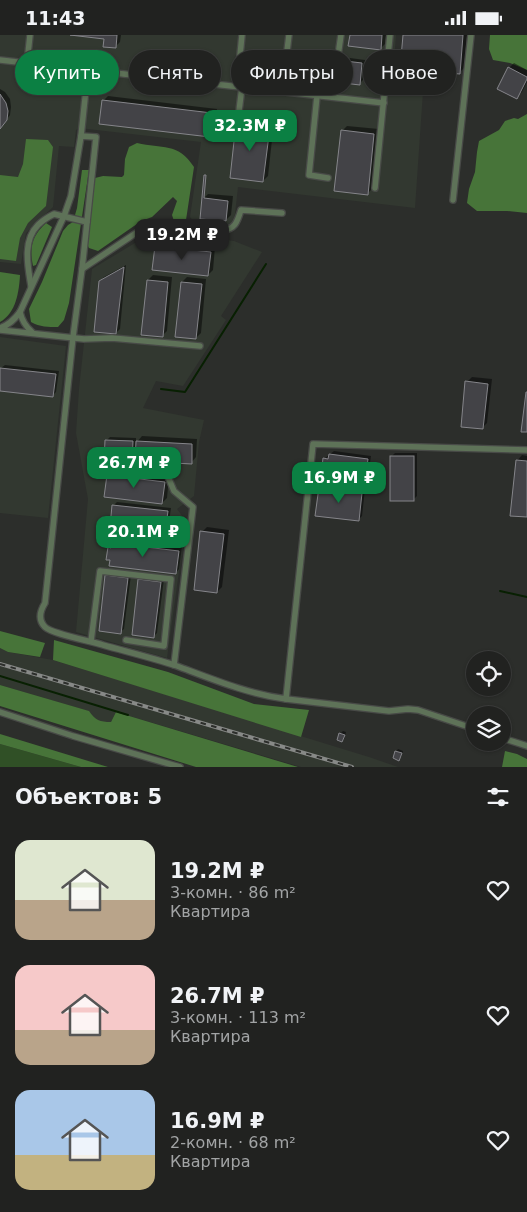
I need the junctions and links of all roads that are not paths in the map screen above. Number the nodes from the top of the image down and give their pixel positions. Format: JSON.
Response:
{"nodes":[{"id":1,"x":30,"y":35,"type":"edge"},
{"id":2,"x":242,"y":35,"type":"edge"},
{"id":3,"x":289,"y":35,"type":"edge"},
{"id":4,"x":341,"y":35,"type":"edge"},
{"id":5,"x":390,"y":35,"type":"edge"},
{"id":6,"x":471,"y":35,"type":"edge"},
{"id":7,"x":28,"y":50,"type":"edge"},
{"id":8,"x":241,"y":50,"type":"edge"},
{"id":9,"x":287,"y":50,"type":"edge"},
{"id":10,"x":0,"y":60,"type":"edge"},
{"id":11,"x":15,"y":62,"type":"edge"},
{"id":12,"x":119,"y":73,"type":"edge"},
{"id":13,"x":231,"y":86,"type":"edge"},
{"id":14,"x":85,"y":95,"type":"edge"},
{"id":15,"x":239,"y":95,"type":"edge"},
{"id":16,"x":317,"y":95,"type":"joint"},
{"id":17,"x":332,"y":97,"type":"junction"},
{"id":18,"x":384,"y":103,"type":"junction"},
{"id":19,"x":238,"y":119,"type":"dead end"},
{"id":20,"x":81,"y":135,"type":"junction"},
{"id":21,"x":328,"y":178,"type":"dead end"},
{"id":22,"x":376,"y":188,"type":"dead end"},
{"id":23,"x":453,"y":200,"type":"dead end"},
{"id":24,"x":282,"y":213,"type":"dead end"},
{"id":25,"x":64,"y":216,"type":"junction"},
{"id":26,"x":87,"y":222,"type":"junction"},
{"id":27,"x":82,"y":269,"type":"junction"},
{"id":28,"x":31,"y":287,"type":"junction"},
{"id":29,"x":20,"y":312,"type":"junction"},
{"id":30,"x":0,"y":329,"type":"edge"},
{"id":31,"x":32,"y":332,"type":"junction"},
{"id":32,"x":73,"y":337,"type":"junction"},
{"id":33,"x":200,"y":346,"type":"dead end"},
{"id":34,"x":527,"y":450,"type":"edge"},
{"id":35,"x":166,"y":472,"type":"dead end"},
{"id":36,"x":126,"y":640,"type":"dead end"},
{"id":37,"x":91,"y":641,"type":"junction"},
{"id":38,"x":174,"y":665,"type":"junction"},
{"id":39,"x":286,"y":699,"type":"junction"},
{"id":40,"x":0,"y":712,"type":"edge"},
{"id":41,"x":466,"y":726,"type":"edge"},
{"id":42,"x":511,"y":741,"type":"edge"},
{"id":43,"x":527,"y":746,"type":"edge"},
{"id":44,"x":180,"y":767,"type":"edge"}],
"edges":[{"from":1,"to":7,"type":"street"},
{"from":2,"to":8,"type":"street"},
{"from":3,"to":9,"type":"street"},
{"from":4,"to":17,"type":"street"},
{"from":5,"to":18,"type":"street"},
{"from":6,"to":23,"type":"street"},
{"from":10,"to":11,"type":"street"},
{"from":12,"to":13,"type":"street"},
{"from":14,"to":20,"type":"street"},
{"from":15,"to":19,"type":"street"},
{"from":16,"to":17,"type":"street"},
{"from":16,"to":21,"type":"street"},
{"from":17,"to":18,"type":"street"},
{"from":18,"to":22,"type":"street"},
{"from":20,"to":25,"type":"street"},
{"from":20,"to":26,"type":"street"},
{"from":24,"to":27,"type":"street"},
{"from":25,"to":26,"type":"street"},
{"from":25,"to":28,"type":"street"},
{"from":25,"to":28,"type":"street"},
{"from":26,"to":27,"type":"street"},
{"from":27,"to":32,"type":"street"},
{"from":28,"to":29,"type":"street"},
{"from":29,"to":30,"type":"street"},
{"from":29,"to":31,"type":"street"},
{"from":30,"to":31,"type":"street"},
{"from":31,"to":32,"type":"street"},
{"from":32,"to":33,"type":"street"},
{"from":32,"to":37,"type":"street"},
{"from":34,"to":39,"type":"street"},
{"from":35,"to":38,"type":"street"},
{"from":36,"to":37,"type":"street"},
{"from":37,"to":38,"type":"street"},
{"from":38,"to":39,"type":"street"},
{"from":39,"to":41,"type":"street"},
{"from":40,"to":44,"type":"street"},
{"from":42,"to":43,"type":"street"}]}
